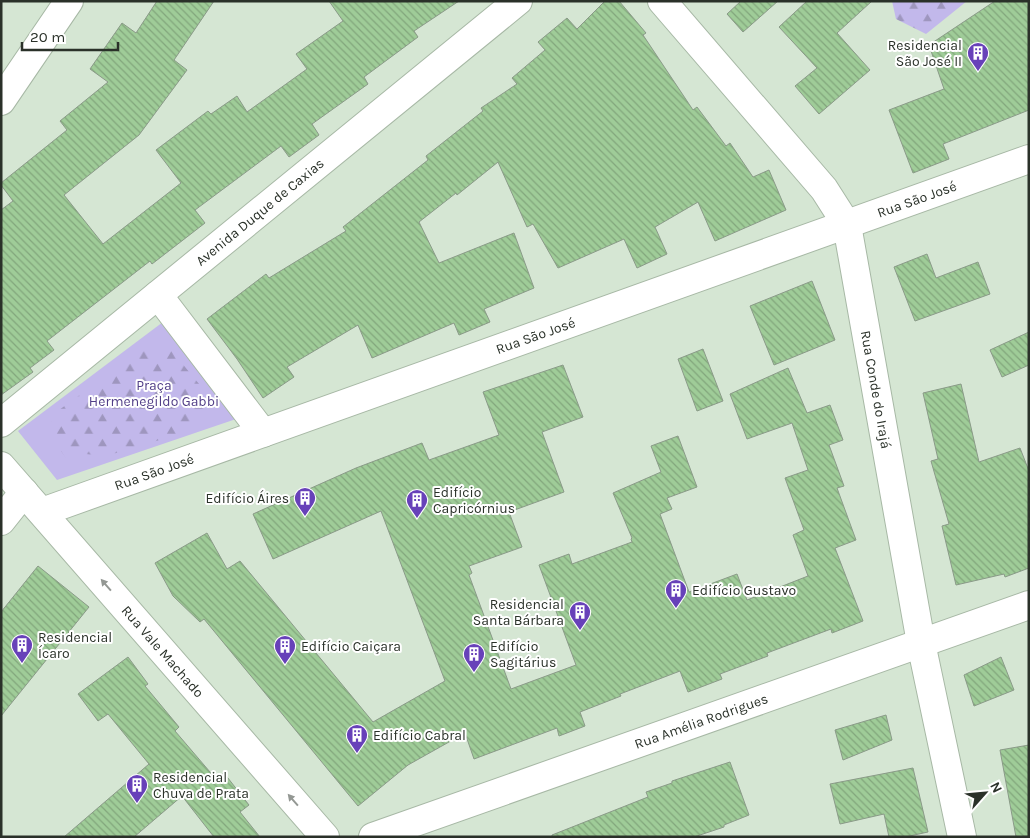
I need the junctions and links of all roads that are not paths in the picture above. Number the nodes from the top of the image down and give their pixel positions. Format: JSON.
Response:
{"nodes":[{"id":1,"x":69,"y":1,"type":"edge"},
{"id":2,"x":518,"y":1,"type":"edge"},
{"id":3,"x":662,"y":1,"type":"edge"},
{"id":4,"x":1,"y":100,"type":"edge"},
{"id":5,"x":1029,"y":159,"type":"edge"},
{"id":6,"x":846,"y":225,"type":"junction"},
{"id":7,"x":158,"y":295,"type":"junction"},
{"id":8,"x":1,"y":423,"type":"edge"},
{"id":9,"x":263,"y":433,"type":"junction"},
{"id":10,"x":1,"y":466,"type":"edge"},
{"id":11,"x":33,"y":502,"type":"junction"},
{"id":12,"x":1,"y":521,"type":"edge"},
{"id":13,"x":1029,"y":605,"type":"edge"},
{"id":14,"x":921,"y":643,"type":"junction"},
{"id":15,"x":325,"y":837,"type":"edge"},
{"id":16,"x":373,"y":837,"type":"edge"},
{"id":17,"x":962,"y":837,"type":"edge"}],
"edges":[{"from":1,"to":4,"type":"street"},
{"from":2,"to":7,"type":"street","name":"Avenida Duque de Caxias"},
{"from":3,"to":6,"type":"street","name":"Rua Conde do Irajá"},
{"from":5,"to":6,"type":"street","name":"Rua São José"},
{"from":6,"to":9,"type":"street","name":"Rua São José"},
{"from":6,"to":14,"type":"street","name":"Rua Conde do Irajá"},
{"from":7,"to":8,"type":"street","name":"Avenida Duque de Caxias"},
{"from":7,"to":9,"type":"street"},
{"from":9,"to":11,"type":"street","name":"Rua São José"},
{"from":10,"to":11,"type":"street","name":"Rua Vale Machado"},
{"from":11,"to":12,"type":"street"},
{"from":15,"to":11,"type":"street","name":"Rua Vale Machado","one_way":true},
{"from":13,"to":14,"type":"street","name":"Rua Amélia Rodrigues"},
{"from":14,"to":16,"type":"street","name":"Rua Amélia Rodrigues"},
{"from":14,"to":17,"type":"street","name":"Rua Conde do Irajá"}]}
